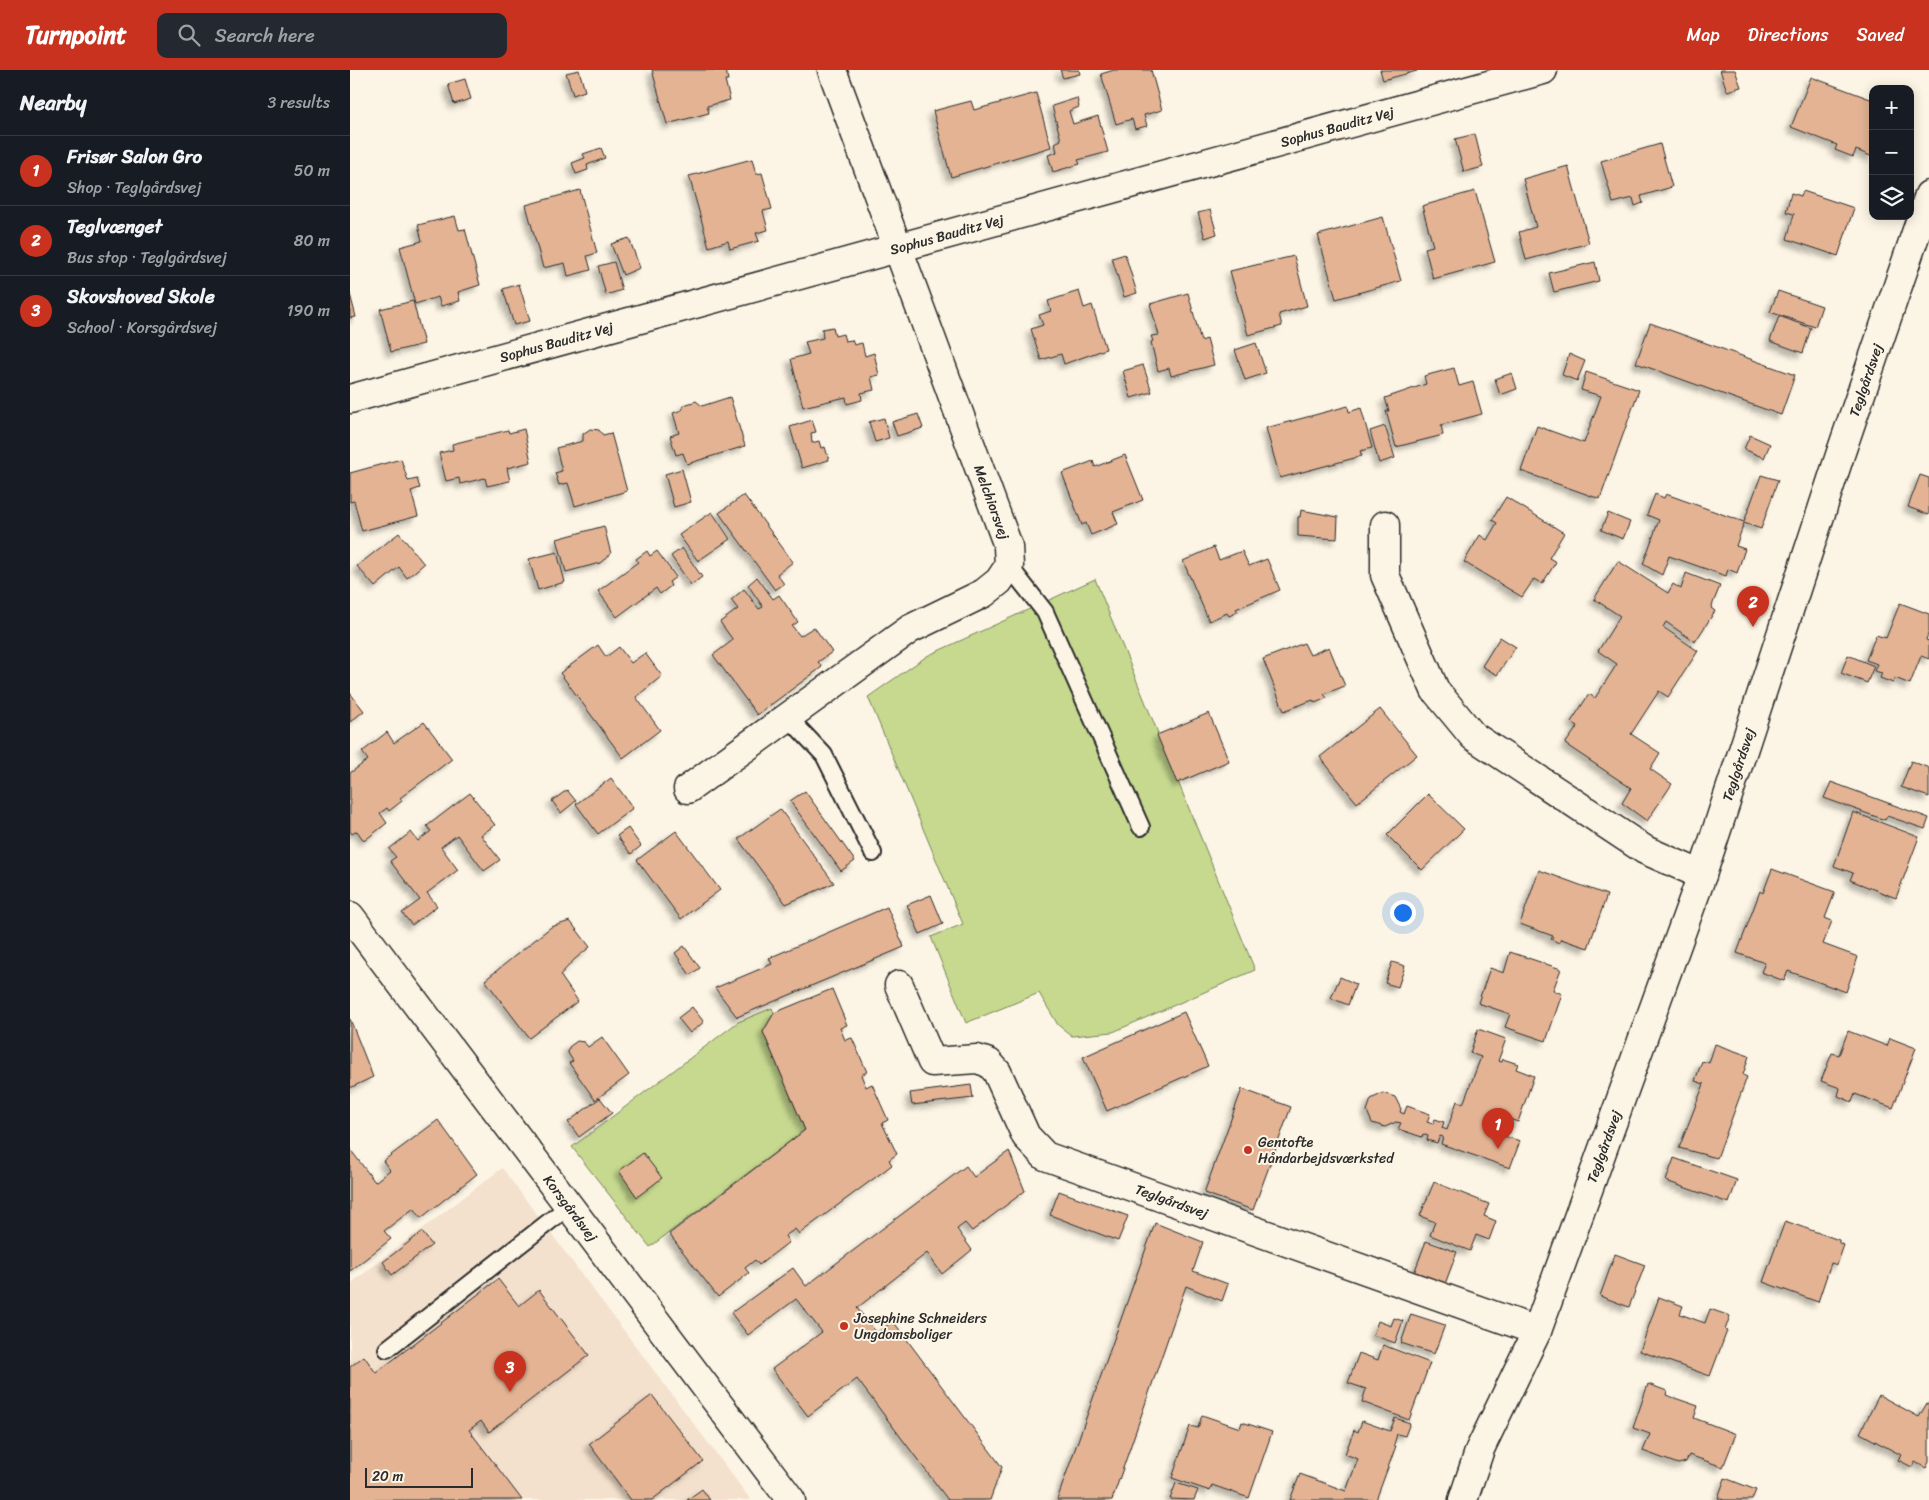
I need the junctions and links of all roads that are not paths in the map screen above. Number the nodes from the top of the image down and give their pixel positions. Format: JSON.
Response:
{"nodes":[{"id":1,"x":832,"y":70,"type":"edge"},
{"id":2,"x":1543,"y":70,"type":"edge"},
{"id":3,"x":1929,"y":195,"type":"edge"},
{"id":4,"x":898,"y":247,"type":"junction"},
{"id":5,"x":350,"y":399,"type":"edge"},
{"id":6,"x":1384,"y":525,"type":"dead end"},
{"id":7,"x":1009,"y":566,"type":"junction"},
{"id":8,"x":788,"y":716,"type":"junction"},
{"id":9,"x":688,"y":789,"type":"dead end"},
{"id":10,"x":1141,"y":827,"type":"dead end"},
{"id":11,"x":873,"y":853,"type":"dead end"},
{"id":12,"x":1702,"y":875,"type":"junction"},
{"id":13,"x":350,"y":916,"type":"edge"},
{"id":14,"x":899,"y":985,"type":"dead end"},
{"id":15,"x":569,"y":1206,"type":"junction"},
{"id":16,"x":1537,"y":1331,"type":"junction"},
{"id":17,"x":388,"y":1349,"type":"dead end"},
{"id":18,"x":791,"y":1500,"type":"edge"},
{"id":19,"x":1463,"y":1500,"type":"edge"}],
"edges":[{"from":1,"to":4,"type":"street","name":"Melchiorsvej"},
{"from":2,"to":4,"type":"street","name":"Sophus Bauditz Vej"},
{"from":3,"to":12,"type":"street","name":"Teglgårdsvej"},
{"from":4,"to":5,"type":"street","name":"Sophus Bauditz Vej"},
{"from":4,"to":7,"type":"street","name":"Melchiorsvej"},
{"from":6,"to":12,"type":"street"},
{"from":7,"to":8,"type":"street"},
{"from":7,"to":10,"type":"lane"},
{"from":8,"to":9,"type":"street"},
{"from":8,"to":11,"type":"lane"},
{"from":12,"to":16,"type":"street","name":"Teglgårdsvej"},
{"from":13,"to":15,"type":"street","name":"Korsgårdsvej"},
{"from":14,"to":16,"type":"street","name":"Teglgårdsvej"},
{"from":15,"to":17,"type":"lane"},
{"from":15,"to":18,"type":"street","name":"Korsgårdsvej"},
{"from":16,"to":19,"type":"street","name":"Teglgårdsvej"}]}
